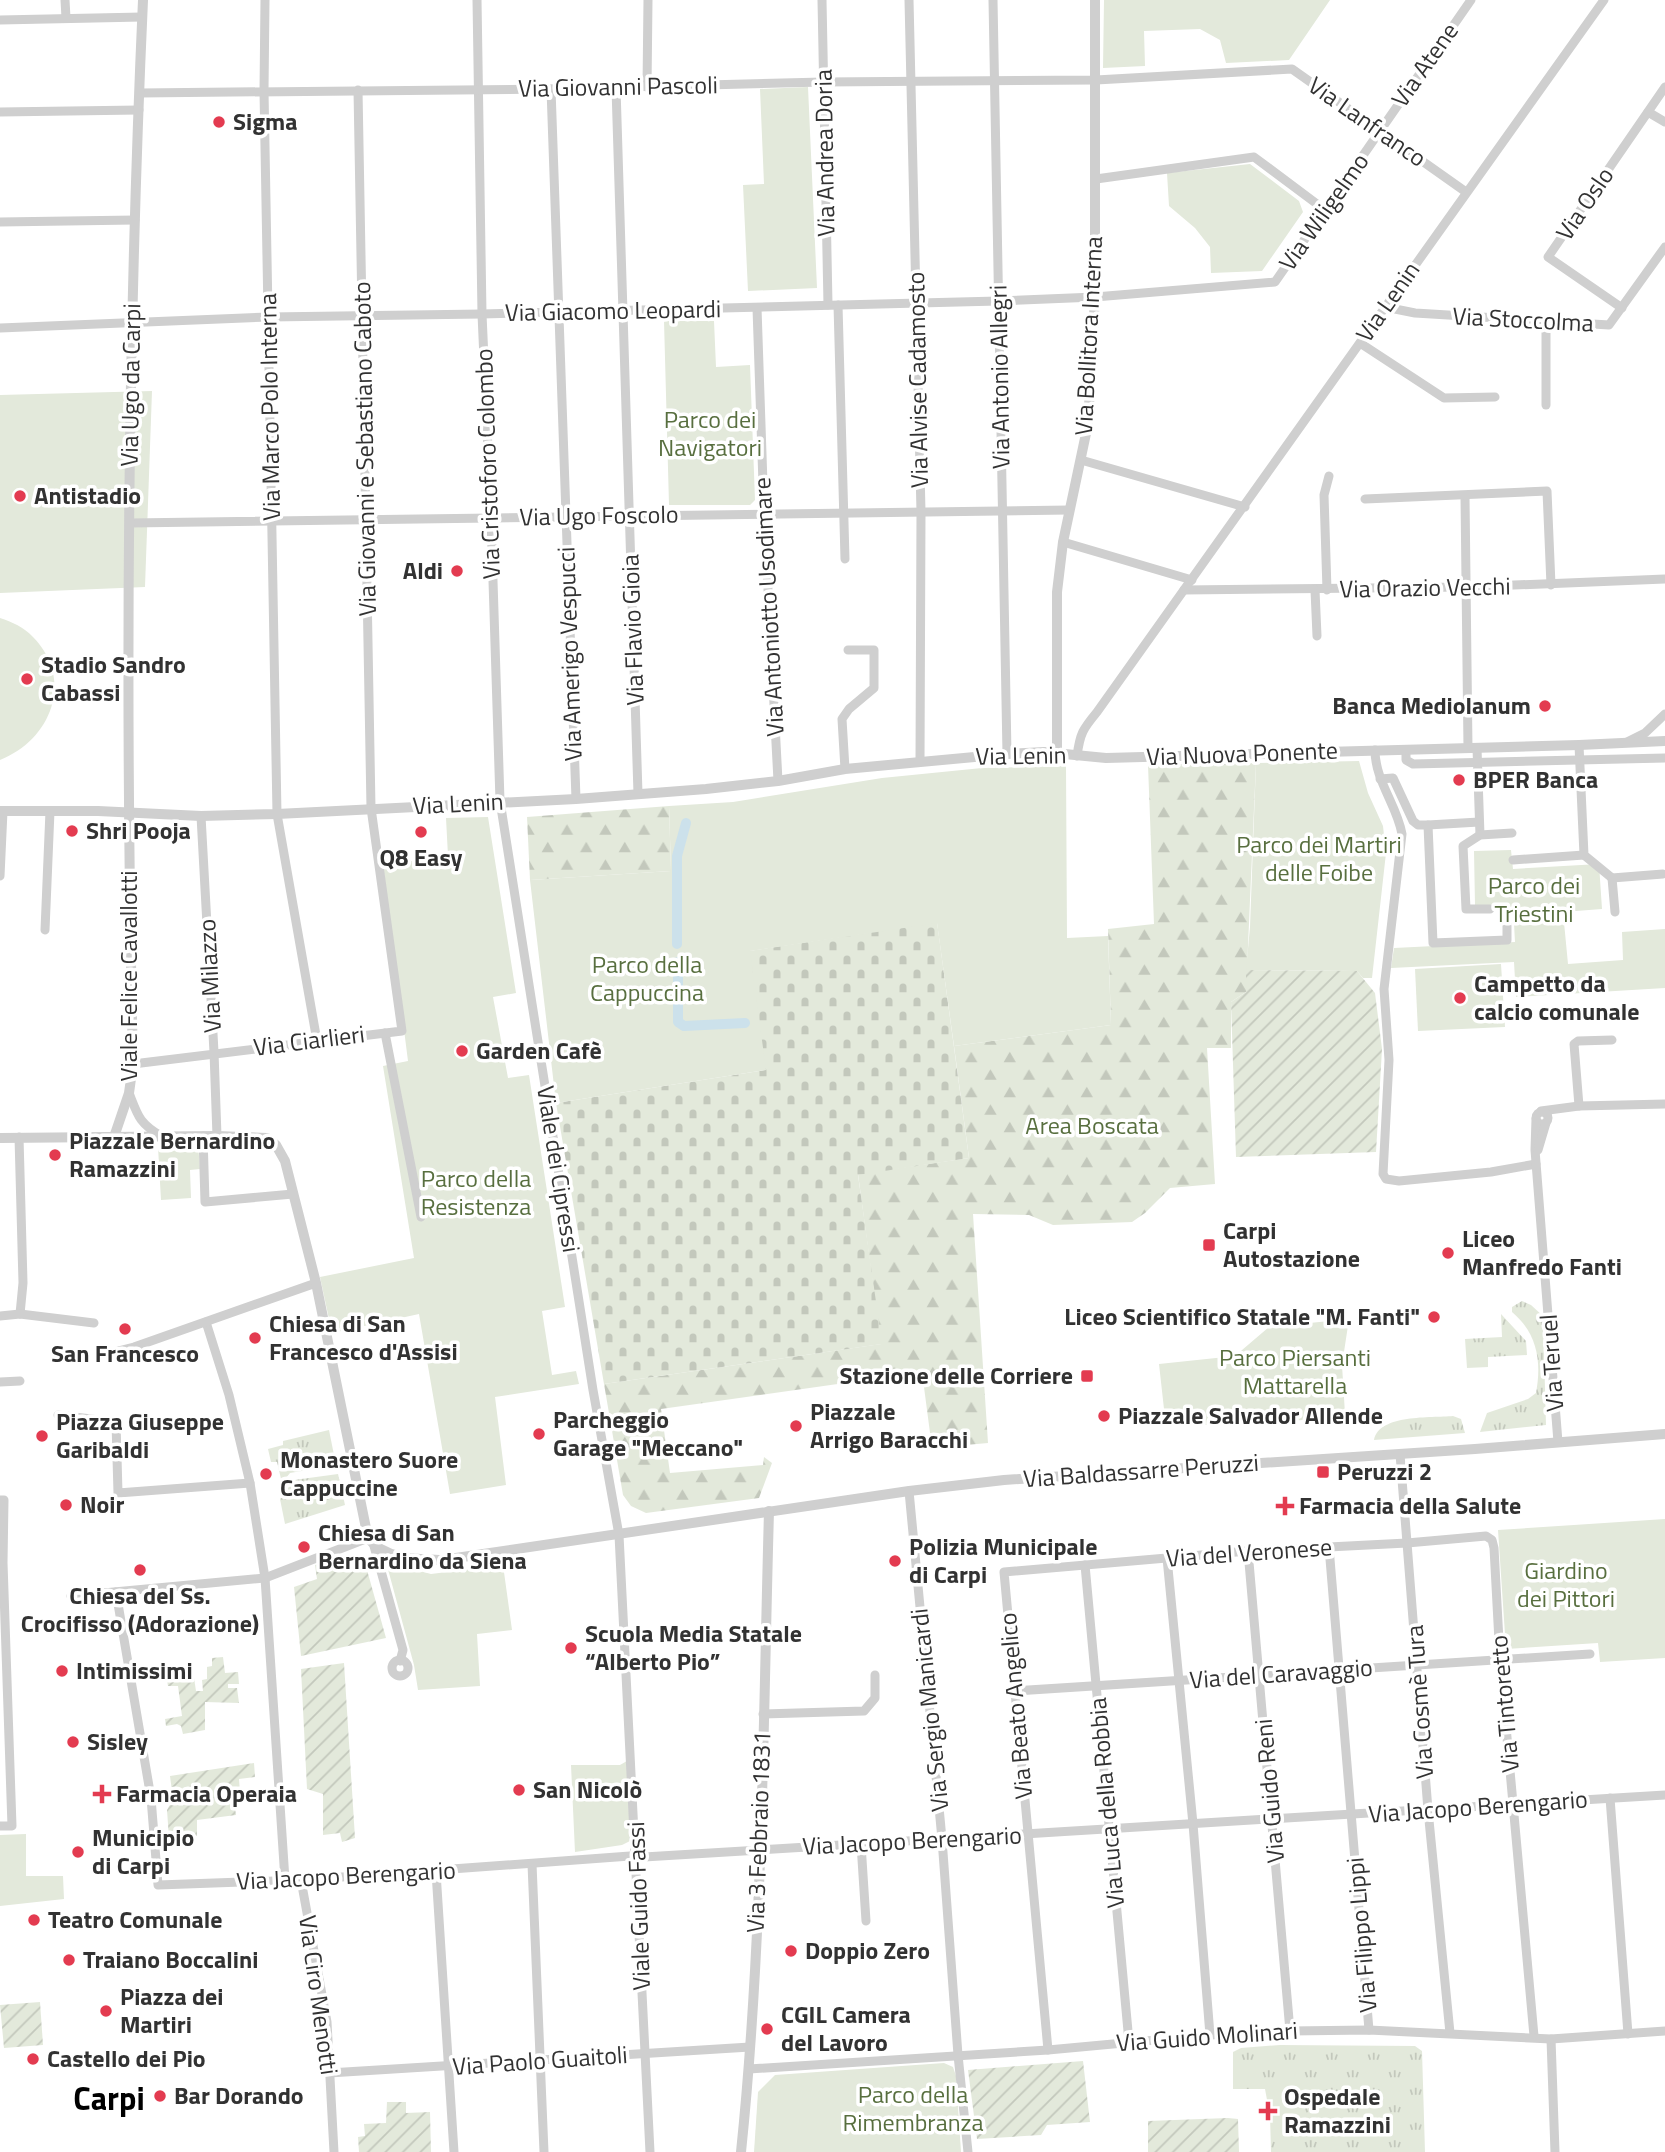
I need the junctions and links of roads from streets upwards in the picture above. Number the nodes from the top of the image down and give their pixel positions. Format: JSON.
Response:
{"nodes":[{"id":1,"x":65,"y":0,"type":"edge"},
{"id":2,"x":143,"y":0,"type":"edge"},
{"id":3,"x":265,"y":0,"type":"edge"},
{"id":4,"x":477,"y":0,"type":"edge"},
{"id":5,"x":648,"y":0,"type":"edge"},
{"id":6,"x":822,"y":0,"type":"edge"},
{"id":7,"x":909,"y":0,"type":"edge"},
{"id":8,"x":993,"y":0,"type":"edge"},
{"id":9,"x":1095,"y":0,"type":"edge"},
{"id":10,"x":1471,"y":0,"type":"edge"},
{"id":11,"x":1604,"y":0,"type":"edge"},
{"id":12,"x":142,"y":17,"type":"junction"},
{"id":13,"x":66,"y":18,"type":"junction"},
{"id":14,"x":0,"y":20,"type":"edge"},
{"id":15,"x":996,"y":80,"type":"junction"},
{"id":16,"x":1096,"y":80,"type":"junction"},
{"id":17,"x":823,"y":82,"type":"junction"},
{"id":18,"x":910,"y":82,"type":"junction"},
{"id":19,"x":647,"y":87,"type":"junction"},
{"id":20,"x":1665,"y":87,"type":"edge"},
{"id":21,"x":477,"y":88,"type":"junction"},
{"id":22,"x":616,"y":88,"type":"junction"},
{"id":23,"x":551,"y":89,"type":"junction"},
{"id":24,"x":358,"y":90,"type":"junction"},
{"id":25,"x":264,"y":91,"type":"junction"},
{"id":26,"x":139,"y":93,"type":"junction"},
{"id":27,"x":139,"y":110,"type":"junction"},
{"id":28,"x":0,"y":112,"type":"edge"},
{"id":29,"x":1648,"y":112,"type":"junction"},
{"id":30,"x":1665,"y":122,"type":"edge"},
{"id":31,"x":1379,"y":131,"type":"junction"},
{"id":32,"x":1096,"y":179,"type":"junction"},
{"id":33,"x":1466,"y":192,"type":"junction"},
{"id":34,"x":1325,"y":209,"type":"junction"},
{"id":35,"x":135,"y":220,"type":"junction"},
{"id":36,"x":0,"y":222,"type":"edge"},
{"id":37,"x":1665,"y":247,"type":"edge"},
{"id":38,"x":1095,"y":297,"type":"junction"},
{"id":39,"x":998,"y":301,"type":"junction"},
{"id":40,"x":917,"y":304,"type":"junction"},
{"id":41,"x":833,"y":305,"type":"junction"},
{"id":42,"x":1385,"y":307,"type":"junction"},
{"id":43,"x":757,"y":308,"type":"junction"},
{"id":44,"x":1622,"y":308,"type":"junction"},
{"id":45,"x":622,"y":310,"type":"junction"},
{"id":46,"x":558,"y":312,"type":"junction"},
{"id":47,"x":482,"y":314,"type":"junction"},
{"id":48,"x":269,"y":317,"type":"junction"},
{"id":49,"x":364,"y":317,"type":"junction"},
{"id":50,"x":131,"y":321,"type":"junction"},
{"id":51,"x":1546,"y":321,"type":"junction"},
{"id":52,"x":0,"y":328,"type":"edge"},
{"id":53,"x":1360,"y":343,"type":"junction"},
{"id":54,"x":1495,"y":397,"type":"dead end"},
{"id":55,"x":1546,"y":405,"type":"dead end"},
{"id":56,"x":1081,"y":460,"type":"junction"},
{"id":57,"x":1329,"y":476,"type":"dead end"},
{"id":58,"x":1465,"y":496,"type":"junction"},
{"id":59,"x":1365,"y":499,"type":"dead end"},
{"id":60,"x":1245,"y":506,"type":"junction"},
{"id":61,"x":1069,"y":510,"type":"junction"},
{"id":62,"x":1003,"y":511,"type":"junction"},
{"id":63,"x":844,"y":512,"type":"junction"},
{"id":64,"x":921,"y":512,"type":"junction"},
{"id":65,"x":764,"y":513,"type":"junction"},
{"id":66,"x":629,"y":516,"type":"junction"},
{"id":67,"x":565,"y":517,"type":"junction"},
{"id":68,"x":491,"y":518,"type":"junction"},
{"id":69,"x":366,"y":520,"type":"junction"},
{"id":70,"x":272,"y":521,"type":"junction"},
{"id":71,"x":130,"y":523,"type":"junction"},
{"id":72,"x":1063,"y":542,"type":"junction"},
{"id":73,"x":845,"y":559,"type":"dead end"},
{"id":74,"x":1665,"y":579,"type":"edge"},
{"id":75,"x":1192,"y":580,"type":"junction"},
{"id":76,"x":1551,"y":585,"type":"junction"},
{"id":77,"x":1466,"y":587,"type":"junction"},
{"id":78,"x":1185,"y":590,"type":"junction"},
{"id":79,"x":1315,"y":590,"type":"junction"},
{"id":80,"x":1327,"y":590,"type":"junction"},
{"id":81,"x":1317,"y":636,"type":"dead end"},
{"id":82,"x":848,"y":650,"type":"dead end"},
{"id":83,"x":1665,"y":714,"type":"edge"},
{"id":84,"x":1665,"y":741,"type":"edge"},
{"id":85,"x":1625,"y":743,"type":"junction"},
{"id":86,"x":1579,"y":745,"type":"junction"},
{"id":87,"x":1473,"y":748,"type":"junction"},
{"id":88,"x":1375,"y":750,"type":"junction"},
{"id":89,"x":1406,"y":750,"type":"junction"},
{"id":90,"x":1057,"y":753,"type":"junction"},
{"id":91,"x":1007,"y":754,"type":"junction"},
{"id":92,"x":1077,"y":756,"type":"junction"},
{"id":93,"x":1665,"y":758,"type":"edge"},
{"id":94,"x":1580,"y":760,"type":"junction"},
{"id":95,"x":920,"y":761,"type":"junction"},
{"id":96,"x":1478,"y":763,"type":"junction"},
{"id":97,"x":845,"y":769,"type":"junction"},
{"id":98,"x":1380,"y":779,"type":"junction"},
{"id":99,"x":778,"y":781,"type":"junction"},
{"id":100,"x":638,"y":794,"type":"junction"},
{"id":101,"x":576,"y":799,"type":"junction"},
{"id":102,"x":500,"y":801,"type":"junction"},
{"id":103,"x":371,"y":808,"type":"junction"},
{"id":104,"x":2,"y":811,"type":"edge"},
{"id":105,"x":50,"y":811,"type":"junction"},
{"id":106,"x":129,"y":813,"type":"junction"},
{"id":107,"x":277,"y":814,"type":"junction"},
{"id":108,"x":201,"y":816,"type":"junction"},
{"id":109,"x":1479,"y":822,"type":"junction"},
{"id":110,"x":1428,"y":825,"type":"junction"},
{"id":111,"x":1512,"y":833,"type":"dead end"},
{"id":112,"x":1480,"y":835,"type":"junction"},
{"id":113,"x":1584,"y":855,"type":"junction"},
{"id":114,"x":1513,"y":860,"type":"dead end"},
{"id":115,"x":1663,"y":874,"type":"edge"},
{"id":116,"x":0,"y":876,"type":"edge"},
{"id":117,"x":1612,"y":878,"type":"junction"},
{"id":118,"x":1490,"y":909,"type":"dead end"},
{"id":119,"x":1615,"y":912,"type":"dead end"},
{"id":120,"x":1507,"y":926,"type":"dead end"},
{"id":121,"x":45,"y":930,"type":"dead end"},
{"id":122,"x":402,"y":1031,"type":"joint"},
{"id":123,"x":385,"y":1032,"type":"junction"},
{"id":124,"x":1612,"y":1040,"type":"dead end"},
{"id":125,"x":317,"y":1041,"type":"junction"},
{"id":126,"x":214,"y":1052,"type":"junction"},
{"id":127,"x":134,"y":1064,"type":"junction"},
{"id":128,"x":129,"y":1093,"type":"junction"},
{"id":129,"x":1665,"y":1104,"type":"edge"},
{"id":130,"x":1579,"y":1106,"type":"junction"},
{"id":131,"x":203,"y":1136,"type":"junction"},
{"id":132,"x":217,"y":1136,"type":"junction"},
{"id":133,"x":19,"y":1137,"type":"junction"},
{"id":134,"x":114,"y":1137,"type":"junction"},
{"id":135,"x":163,"y":1137,"type":"junction"},
{"id":136,"x":0,"y":1138,"type":"edge"},
{"id":137,"x":1536,"y":1161,"type":"junction"},
{"id":138,"x":293,"y":1195,"type":"junction"},
{"id":139,"x":421,"y":1217,"type":"dead end"},
{"id":140,"x":316,"y":1283,"type":"junction"},
{"id":141,"x":20,"y":1314,"type":"junction"},
{"id":142,"x":0,"y":1316,"type":"edge"},
{"id":143,"x":206,"y":1322,"type":"junction"},
{"id":144,"x":94,"y":1323,"type":"dead end"},
{"id":145,"x":106,"y":1354,"type":"dead end"},
{"id":146,"x":20,"y":1381,"type":"dead end"},
{"id":147,"x":0,"y":1382,"type":"edge"},
{"id":148,"x":58,"y":1415,"type":"dead end"},
{"id":149,"x":1665,"y":1434,"type":"edge"},
{"id":150,"x":1558,"y":1443,"type":"junction"},
{"id":151,"x":1400,"y":1454,"type":"junction"},
{"id":152,"x":250,"y":1483,"type":"junction"},
{"id":153,"x":909,"y":1491,"type":"junction"},
{"id":154,"x":2,"y":1500,"type":"edge"},
{"id":155,"x":769,"y":1511,"type":"junction"},
{"id":156,"x":619,"y":1535,"type":"junction"},
{"id":157,"x":1492,"y":1540,"type":"joint"},
{"id":158,"x":371,"y":1542,"type":"junction"},
{"id":159,"x":1407,"y":1543,"type":"junction"},
{"id":160,"x":1329,"y":1547,"type":"junction"},
{"id":161,"x":1248,"y":1551,"type":"junction"},
{"id":162,"x":1167,"y":1558,"type":"junction"},
{"id":163,"x":1085,"y":1565,"type":"junction"},
{"id":164,"x":1004,"y":1572,"type":"joint"},
{"id":165,"x":265,"y":1578,"type":"junction"},
{"id":166,"x":116,"y":1592,"type":"junction"},
{"id":167,"x":71,"y":1596,"type":"dead end"},
{"id":168,"x":1590,"y":1654,"type":"dead end"},
{"id":169,"x":1500,"y":1660,"type":"junction"},
{"id":170,"x":400,"y":1661,"type":"dead end"},
{"id":171,"x":1418,"y":1665,"type":"junction"},
{"id":172,"x":1338,"y":1670,"type":"junction"},
{"id":173,"x":875,"y":1675,"type":"dead end"},
{"id":174,"x":1260,"y":1675,"type":"junction"},
{"id":175,"x":1178,"y":1680,"type":"junction"},
{"id":176,"x":1096,"y":1685,"type":"junction"},
{"id":177,"x":1014,"y":1690,"type":"junction"},
{"id":178,"x":763,"y":1714,"type":"junction"},
{"id":179,"x":1665,"y":1795,"type":"edge"},
{"id":180,"x":1610,"y":1798,"type":"junction"},
{"id":181,"x":1513,"y":1804,"type":"junction"},
{"id":182,"x":1428,"y":1810,"type":"junction"},
{"id":183,"x":1352,"y":1814,"type":"junction"},
{"id":184,"x":1272,"y":1819,"type":"junction"},
{"id":185,"x":1193,"y":1824,"type":"junction"},
{"id":186,"x":0,"y":1826,"type":"edge"},
{"id":187,"x":1110,"y":1829,"type":"junction"},
{"id":188,"x":1027,"y":1834,"type":"junction"},
{"id":189,"x":942,"y":1839,"type":"junction"},
{"id":190,"x":861,"y":1844,"type":"junction"},
{"id":191,"x":760,"y":1850,"type":"junction"},
{"id":192,"x":637,"y":1857,"type":"junction"},
{"id":193,"x":532,"y":1864,"type":"junction"},
{"id":194,"x":436,"y":1871,"type":"junction"},
{"id":195,"x":285,"y":1880,"type":"junction"},
{"id":196,"x":301,"y":1880,"type":"junction"},
{"id":197,"x":866,"y":1921,"type":"dead end"},
{"id":198,"x":1369,"y":2030,"type":"junction"},
{"id":199,"x":1290,"y":2031,"type":"junction"},
{"id":200,"x":1665,"y":2031,"type":"edge"},
{"id":201,"x":1450,"y":2033,"type":"junction"},
{"id":202,"x":1628,"y":2034,"type":"junction"},
{"id":203,"x":1210,"y":2035,"type":"junction"},
{"id":204,"x":1534,"y":2036,"type":"junction"},
{"id":205,"x":1551,"y":2039,"type":"junction"},
{"id":206,"x":1129,"y":2042,"type":"junction"},
{"id":207,"x":750,"y":2047,"type":"junction"},
{"id":208,"x":1048,"y":2050,"type":"junction"},
{"id":209,"x":645,"y":2054,"type":"junction"},
{"id":210,"x":958,"y":2055,"type":"junction"},
{"id":211,"x":540,"y":2061,"type":"junction"},
{"id":212,"x":448,"y":2067,"type":"junction"},
{"id":213,"x":749,"y":2069,"type":"junction"},
{"id":214,"x":329,"y":2073,"type":"junction"},
{"id":215,"x":334,"y":2152,"type":"edge"},
{"id":216,"x":454,"y":2152,"type":"edge"},
{"id":217,"x":544,"y":2152,"type":"edge"},
{"id":218,"x":650,"y":2152,"type":"edge"},
{"id":219,"x":741,"y":2152,"type":"edge"},
{"id":220,"x":968,"y":2152,"type":"edge"},
{"id":221,"x":1555,"y":2152,"type":"edge"}],
"edges":[{"from":1,"to":13,"type":"street"},
{"from":2,"to":12,"type":"street","name":"Via Ugo da Carpi"},
{"from":3,"to":25,"type":"street","name":"Via Marco Polo Interna"},
{"from":4,"to":21,"type":"street","name":"Via Cristoforo Colombo"},
{"from":5,"to":19,"type":"street"},
{"from":6,"to":17,"type":"street","name":"Via Andrea Doria"},
{"from":7,"to":18,"type":"street","name":"Via Alvise Cadamosto"},
{"from":8,"to":15,"type":"street","name":"Via Antonio Allegri"},
{"from":9,"to":16,"type":"street","name":"Via Bollitora Interna"},
{"from":10,"to":31,"type":"street","name":"Via Atene"},
{"from":11,"to":33,"type":"street","name":"Via Lenin"},
{"from":12,"to":13,"type":"street"},
{"from":12,"to":26,"type":"street","name":"Via Ugo da Carpi"},
{"from":13,"to":14,"type":"street"},
{"from":15,"to":16,"type":"street","name":"Via Giovanni Pascoli"},
{"from":15,"to":18,"type":"street","name":"Via Giovanni Pascoli"},
{"from":15,"to":39,"type":"street","name":"Via Antonio Allegri"},
{"from":16,"to":31,"type":"street","name":"Via Lanfranco"},
{"from":16,"to":32,"type":"street","name":"Via Bollitora Interna"},
{"from":17,"to":18,"type":"street","name":"Via Giovanni Pascoli"},
{"from":17,"to":19,"type":"street","name":"Via Giovanni Pascoli"},
{"from":17,"to":41,"type":"street","name":"Via Andrea Doria"},
{"from":18,"to":40,"type":"street","name":"Via Alvise Cadamosto"},
{"from":19,"to":22,"type":"street","name":"Via Giovanni Pascoli"},
{"from":20,"to":29,"type":"street"},
{"from":21,"to":23,"type":"street","name":"Via Giovanni Pascoli"},
{"from":21,"to":24,"type":"street","name":"Via Giovanni Pascoli"},
{"from":21,"to":47,"type":"street","name":"Via Cristoforo Colombo"},
{"from":22,"to":23,"type":"street","name":"Via Giovanni Pascoli"},
{"from":22,"to":45,"type":"street","name":"Via Flavio Gioia"},
{"from":23,"to":46,"type":"street","name":"Via Amerigo Vespucci"},
{"from":24,"to":25,"type":"street","name":"Via Giovanni Pascoli"},
{"from":24,"to":49,"type":"street","name":"Via Giovanni e Sebastiano Caboto"},
{"from":25,"to":26,"type":"street","name":"Via Giovanni Pascoli"},
{"from":25,"to":48,"type":"street","name":"Via Marco Polo Interna"},
{"from":26,"to":27,"type":"street","name":"Via Ugo da Carpi"},
{"from":27,"to":28,"type":"street"},
{"from":27,"to":35,"type":"street","name":"Via Ugo da Carpi"},
{"from":29,"to":30,"type":"street"},
{"from":29,"to":44,"type":"street","name":"Via Oslo"},
{"from":31,"to":33,"type":"street","name":"Via Lanfranco"},
{"from":31,"to":34,"type":"street","name":"Via Wiligelmo"},
{"from":32,"to":34,"type":"street"},
{"from":32,"to":38,"type":"street","name":"Via Bollitora Interna"},
{"from":33,"to":42,"type":"street","name":"Via Lenin"},
{"from":34,"to":38,"type":"street","name":"Via Wiligelmo"},
{"from":35,"to":36,"type":"street"},
{"from":35,"to":50,"type":"street","name":"Via Ugo da Carpi"},
{"from":37,"to":44,"type":"street","name":"Via Stoccolma"},
{"from":38,"to":39,"type":"street","name":"Via Giacomo Leopardi"},
{"from":38,"to":56,"type":"street","name":"Via Bollitora Interna"},
{"from":39,"to":40,"type":"street","name":"Via Giacomo Leopardi"},
{"from":39,"to":62,"type":"street","name":"Via Antonio Allegri"},
{"from":40,"to":41,"type":"street","name":"Via Giacomo Leopardi"},
{"from":40,"to":64,"type":"street","name":"Via Alvise Cadamosto"},
{"from":41,"to":43,"type":"street","name":"Via Giacomo Leopardi"},
{"from":41,"to":63,"type":"street","name":"Via Andrea Doria"},
{"from":42,"to":51,"type":"street","name":"Via Stoccolma"},
{"from":42,"to":53,"type":"street","name":"Via Lenin"},
{"from":43,"to":45,"type":"street","name":"Via Giacomo Leopardi"},
{"from":43,"to":65,"type":"street","name":"Via Antoniotto Usodimare"},
{"from":44,"to":51,"type":"street","name":"Via Stoccolma"},
{"from":45,"to":46,"type":"street","name":"Via Giacomo Leopardi"},
{"from":45,"to":66,"type":"street","name":"Via Flavio Gioia"},
{"from":46,"to":47,"type":"street","name":"Via Giacomo Leopardi"},
{"from":46,"to":67,"type":"street","name":"Via Amerigo Vespucci"},
{"from":47,"to":49,"type":"street","name":"Via Giacomo Leopardi"},
{"from":47,"to":68,"type":"street","name":"Via Cristoforo Colombo"},
{"from":48,"to":49,"type":"street","name":"Via Giacomo Leopardi"},
{"from":48,"to":50,"type":"street","name":"Via Giacomo Leopardi"},
{"from":48,"to":70,"type":"street","name":"Via Marco Polo Interna"},
{"from":49,"to":69,"type":"street","name":"Via Giovanni e Sebastiano Caboto"},
{"from":50,"to":52,"type":"street","name":"Via Giacomo Leopardi"},
{"from":50,"to":71,"type":"street","name":"Via Ugo da Carpi"},
{"from":51,"to":55,"type":"street"},
{"from":53,"to":54,"type":"street"},
{"from":53,"to":60,"type":"street","name":"Via Lenin"},
{"from":56,"to":60,"type":"street"},
{"from":56,"to":61,"type":"street","name":"Via Bollitora Interna"},
{"from":57,"to":80,"type":"street"},
{"from":58,"to":59,"type":"street"},
{"from":58,"to":76,"type":"street"},
{"from":58,"to":77,"type":"street"},
{"from":60,"to":75,"type":"street","name":"Via Lenin"},
{"from":61,"to":62,"type":"street","name":"Via Ugo Foscolo"},
{"from":61,"to":72,"type":"street","name":"Via Bollitora Interna"},
{"from":62,"to":64,"type":"street","name":"Via Ugo Foscolo"},
{"from":62,"to":91,"type":"street","name":"Via Antonio Allegri"},
{"from":63,"to":64,"type":"street","name":"Via Ugo Foscolo"},
{"from":63,"to":65,"type":"street","name":"Via Ugo Foscolo"},
{"from":63,"to":73,"type":"street","name":"Via Andrea Doria"},
{"from":64,"to":95,"type":"street","name":"Via Alvise Cadamosto"},
{"from":65,"to":66,"type":"street","name":"Via Ugo Foscolo"},
{"from":65,"to":99,"type":"street","name":"Via Antoniotto Usodimare"},
{"from":66,"to":67,"type":"street","name":"Via Ugo Foscolo"},
{"from":66,"to":100,"type":"street","name":"Via Flavio Gioia"},
{"from":67,"to":68,"type":"street","name":"Via Ugo Foscolo"},
{"from":67,"to":101,"type":"street","name":"Via Amerigo Vespucci"},
{"from":68,"to":69,"type":"street","name":"Via Ugo Foscolo"},
{"from":68,"to":102,"type":"street","name":"Via Cristoforo Colombo"},
{"from":69,"to":70,"type":"street","name":"Via Ugo Foscolo"},
{"from":69,"to":103,"type":"street","name":"Via Giovanni e Sebastiano Caboto"},
{"from":70,"to":71,"type":"street","name":"Via Ugo Foscolo"},
{"from":70,"to":107,"type":"street","name":"Via Marco Polo Interna"},
{"from":71,"to":106,"type":"street","name":"Via Ugo da Carpi"},
{"from":72,"to":75,"type":"street"},
{"from":72,"to":90,"type":"street","name":"Via Bollitora Interna"},
{"from":74,"to":76,"type":"street","name":"Via Orazio Vecchi"},
{"from":75,"to":78,"type":"street","name":"Via Lenin"},
{"from":76,"to":77,"type":"street","name":"Via Orazio Vecchi"},
{"from":77,"to":80,"type":"street","name":"Via Orazio Vecchi"},
{"from":77,"to":87,"type":"street"},
{"from":78,"to":79,"type":"street","name":"Via Orazio Vecchi"},
{"from":78,"to":92,"type":"street","name":"Via Lenin"},
{"from":79,"to":80,"type":"street","name":"Via Orazio Vecchi"},
{"from":79,"to":81,"type":"street"},
{"from":82,"to":97,"type":"street"},
{"from":83,"to":85,"type":"street"},
{"from":84,"to":85,"type":"street","name":"Via Nuova Ponente"},
{"from":85,"to":86,"type":"street","name":"Via Nuova Ponente"},
{"from":86,"to":87,"type":"street","name":"Via Nuova Ponente"},
{"from":86,"to":94,"type":"street"},
{"from":87,"to":89,"type":"street","name":"Via Nuova Ponente"},
{"from":87,"to":96,"type":"street"},
{"from":88,"to":89,"type":"street","name":"Via Nuova Ponente"},
{"from":88,"to":92,"type":"street","name":"Via Nuova Ponente"},
{"from":88,"to":98,"type":"street"},
{"from":89,"to":96,"type":"street","name":"Via Nuova Ponente"},
{"from":90,"to":91,"type":"street","name":"Via Lenin"},
{"from":90,"to":92,"type":"street","name":"Via Lenin"},
{"from":91,"to":95,"type":"street","name":"Via Lenin"},
{"from":93,"to":94,"type":"street","name":"Via Nuova Ponente"},
{"from":94,"to":96,"type":"street","name":"Via Nuova Ponente"},
{"from":94,"to":113,"type":"street"},
{"from":95,"to":97,"type":"street","name":"Via Lenin"},
{"from":96,"to":109,"type":"street"},
{"from":97,"to":99,"type":"street","name":"Via Lenin"},
{"from":98,"to":110,"type":"street"},
{"from":98,"to":137,"type":"street"},
{"from":99,"to":100,"type":"street","name":"Via Lenin"},
{"from":100,"to":101,"type":"street","name":"Via Lenin"},
{"from":101,"to":102,"type":"street","name":"Via Lenin"},
{"from":102,"to":103,"type":"street","name":"Via Lenin"},
{"from":102,"to":156,"type":"street","name":"Viale dei Cipressi"},
{"from":103,"to":107,"type":"street","name":"Via Lenin"},
{"from":103,"to":122,"type":"street","name":"Via Giovanni e Sebastiano Caboto"},
{"from":104,"to":105,"type":"street","name":"Via Lenin"},
{"from":104,"to":116,"type":"street"},
{"from":105,"to":106,"type":"street","name":"Via Lenin"},
{"from":105,"to":121,"type":"street"},
{"from":106,"to":108,"type":"street","name":"Via Lenin"},
{"from":106,"to":127,"type":"street","name":"Viale Felice Cavallotti"},
{"from":107,"to":108,"type":"street","name":"Via Lenin"},
{"from":107,"to":125,"type":"street","name":"Via Marco Polo Interna"},
{"from":108,"to":126,"type":"street","name":"Via Milazzo"},
{"from":109,"to":110,"type":"street"},
{"from":109,"to":112,"type":"street"},
{"from":110,"to":120,"type":"street"},
{"from":111,"to":112,"type":"street"},
{"from":112,"to":118,"type":"street"},
{"from":113,"to":114,"type":"street"},
{"from":113,"to":117,"type":"street"},
{"from":115,"to":117,"type":"street"},
{"from":117,"to":119,"type":"street"},
{"from":122,"to":123,"type":"street","name":"Via Ciarlieri"},
{"from":123,"to":125,"type":"street","name":"Via Ciarlieri"},
{"from":123,"to":139,"type":"street"},
{"from":124,"to":130,"type":"street"},
{"from":125,"to":126,"type":"street","name":"Via Ciarlieri"},
{"from":126,"to":127,"type":"street","name":"Via Ciarlieri"},
{"from":126,"to":132,"type":"street","name":"Via Milazzo"},
{"from":127,"to":128,"type":"street","name":"Viale Felice Cavallotti"},
{"from":128,"to":134,"type":"street","name":"Viale Felice Cavallotti"},
{"from":128,"to":135,"type":"street"},
{"from":129,"to":130,"type":"street"},
{"from":130,"to":137,"type":"street"},
{"from":131,"to":132,"type":"street"},
{"from":131,"to":135,"type":"street"},
{"from":131,"to":138,"type":"street"},
{"from":132,"to":138,"type":"street"},
{"from":133,"to":134,"type":"street"},
{"from":133,"to":136,"type":"street"},
{"from":133,"to":141,"type":"street"},
{"from":134,"to":135,"type":"street"},
{"from":137,"to":150,"type":"street","name":"Via Teruel"},
{"from":138,"to":140,"type":"street"},
{"from":140,"to":143,"type":"street"},
{"from":140,"to":158,"type":"street"},
{"from":141,"to":142,"type":"street"},
{"from":141,"to":144,"type":"street"},
{"from":143,"to":145,"type":"street"},
{"from":143,"to":152,"type":"street"},
{"from":146,"to":147,"type":"street"},
{"from":148,"to":152,"type":"street"},
{"from":149,"to":150,"type":"street","name":"Via Baldassarre Peruzzi"},
{"from":150,"to":151,"type":"street","name":"Via Baldassarre Peruzzi"},
{"from":151,"to":153,"type":"street","name":"Via Baldassarre Peruzzi"},
{"from":151,"to":159,"type":"street","name":"Via Cosmè Tura"},
{"from":152,"to":165,"type":"street"},
{"from":153,"to":155,"type":"street","name":"Via Baldassarre Peruzzi"},
{"from":153,"to":189,"type":"street","name":"Via Sergio Manicardi"},
{"from":154,"to":186,"type":"street"},
{"from":155,"to":156,"type":"street","name":"Via Baldassarre Peruzzi"},
{"from":155,"to":178,"type":"street","name":"Via 3 Febbraio 1831"},
{"from":156,"to":158,"type":"street","name":"Via Baldassarre Peruzzi"},
{"from":156,"to":192,"type":"street","name":"Viale Guido Fassi"},
{"from":157,"to":159,"type":"street","name":"Via del Veronese"},
{"from":157,"to":169,"type":"street","name":"Via Tintoretto"},
{"from":158,"to":165,"type":"street"},
{"from":158,"to":170,"type":"street"},
{"from":159,"to":160,"type":"street","name":"Via del Veronese"},
{"from":159,"to":171,"type":"street","name":"Via Cosmè Tura"},
{"from":160,"to":161,"type":"street","name":"Via del Veronese"},
{"from":160,"to":172,"type":"street","name":"Via Filippo Lippi"},
{"from":161,"to":162,"type":"street","name":"Via del Veronese"},
{"from":161,"to":174,"type":"street","name":"Via Guido Reni"},
{"from":162,"to":163,"type":"street","name":"Via del Veronese"},
{"from":162,"to":175,"type":"street"},
{"from":163,"to":164,"type":"street","name":"Via del Veronese"},
{"from":163,"to":176,"type":"street","name":"Via Luca della Robbia"},
{"from":164,"to":177,"type":"street","name":"Via Beato Angelico"},
{"from":165,"to":166,"type":"street"},
{"from":165,"to":195,"type":"street"},
{"from":166,"to":167,"type":"street"},
{"from":166,"to":195,"type":"street","name":"Via Jacopo Berengario"},
{"from":168,"to":169,"type":"street","name":"Via del Caravaggio"},
{"from":169,"to":171,"type":"street","name":"Via del Caravaggio"},
{"from":169,"to":181,"type":"street","name":"Via Tintoretto"},
{"from":171,"to":172,"type":"street","name":"Via del Caravaggio"},
{"from":171,"to":182,"type":"street","name":"Via Cosmè Tura"},
{"from":172,"to":174,"type":"street","name":"Via del Caravaggio"},
{"from":172,"to":183,"type":"street","name":"Via Filippo Lippi"},
{"from":173,"to":178,"type":"street"},
{"from":174,"to":175,"type":"street","name":"Via del Caravaggio"},
{"from":174,"to":184,"type":"street","name":"Via Guido Reni"},
{"from":175,"to":176,"type":"street","name":"Via del Caravaggio"},
{"from":175,"to":185,"type":"street"},
{"from":176,"to":177,"type":"street","name":"Via del Caravaggio"},
{"from":176,"to":187,"type":"street","name":"Via Luca della Robbia"},
{"from":177,"to":188,"type":"street","name":"Via Beato Angelico"},
{"from":178,"to":191,"type":"street","name":"Via 3 Febbraio 1831"},
{"from":179,"to":180,"type":"street","name":"Via Jacopo Berengario"},
{"from":180,"to":181,"type":"street","name":"Via Jacopo Berengario"},
{"from":180,"to":202,"type":"street"},
{"from":181,"to":182,"type":"street","name":"Via Jacopo Berengario"},
{"from":181,"to":204,"type":"street","name":"Via Tintoretto"},
{"from":182,"to":183,"type":"street","name":"Via Jacopo Berengario"},
{"from":182,"to":201,"type":"street","name":"Via Cosmè Tura"},
{"from":183,"to":184,"type":"street","name":"Via Jacopo Berengario"},
{"from":183,"to":198,"type":"street","name":"Via Filippo Lippi"},
{"from":184,"to":185,"type":"street","name":"Via Jacopo Berengario"},
{"from":184,"to":199,"type":"street","name":"Via Guido Reni"},
{"from":185,"to":187,"type":"street","name":"Via Jacopo Berengario"},
{"from":185,"to":203,"type":"street"},
{"from":187,"to":188,"type":"street","name":"Via Jacopo Berengario"},
{"from":187,"to":206,"type":"street","name":"Via Luca della Robbia"},
{"from":188,"to":189,"type":"street","name":"Via Jacopo Berengario"},
{"from":188,"to":208,"type":"street","name":"Via Beato Angelico"},
{"from":189,"to":190,"type":"street","name":"Via Jacopo Berengario"},
{"from":189,"to":210,"type":"street","name":"Via Sergio Manicardi"},
{"from":190,"to":191,"type":"street","name":"Via Jacopo Berengario"},
{"from":190,"to":197,"type":"street"},
{"from":191,"to":192,"type":"street","name":"Via Jacopo Berengario"},
{"from":191,"to":207,"type":"street","name":"Via 3 Febbraio 1831"},
{"from":192,"to":193,"type":"street","name":"Via Jacopo Berengario"},
{"from":192,"to":209,"type":"street","name":"Viale Guido Fassi"},
{"from":193,"to":194,"type":"street","name":"Via Jacopo Berengario"},
{"from":193,"to":211,"type":"street"},
{"from":194,"to":196,"type":"street","name":"Via Jacopo Berengario"},
{"from":194,"to":212,"type":"street"},
{"from":195,"to":196,"type":"street","name":"Via Jacopo Berengario"},
{"from":196,"to":214,"type":"street","name":"Via Ciro Menotti"},
{"from":198,"to":199,"type":"street","name":"Via Guido Molinari"},
{"from":198,"to":201,"type":"street","name":"Via Guido Molinari"},
{"from":199,"to":203,"type":"street","name":"Via Guido Molinari"},
{"from":200,"to":202,"type":"street","name":"Via Guido Molinari"},
{"from":201,"to":204,"type":"street","name":"Via Guido Molinari"},
{"from":202,"to":205,"type":"street","name":"Via Guido Molinari"},
{"from":203,"to":206,"type":"street","name":"Via Guido Molinari"},
{"from":204,"to":205,"type":"street","name":"Via Guido Molinari"},
{"from":205,"to":221,"type":"street"},
{"from":206,"to":208,"type":"street","name":"Via Guido Molinari"},
{"from":207,"to":209,"type":"street","name":"Via Paolo Guaitoli"},
{"from":207,"to":213,"type":"street","name":"Via 3 Febbraio 1831"},
{"from":208,"to":210,"type":"street","name":"Via Guido Molinari"},
{"from":209,"to":211,"type":"street","name":"Via Paolo Guaitoli"},
{"from":209,"to":218,"type":"street","name":"Viale Guido Fassi"},
{"from":210,"to":213,"type":"street","name":"Via Guido Molinari"},
{"from":210,"to":220,"type":"street","name":"Via Sergio Manicardi"},
{"from":211,"to":212,"type":"street","name":"Via Paolo Guaitoli"},
{"from":211,"to":217,"type":"street"},
{"from":212,"to":214,"type":"street","name":"Via Paolo Guaitoli"},
{"from":212,"to":216,"type":"street"},
{"from":213,"to":219,"type":"street","name":"Via 3 Febbraio 1831"},
{"from":214,"to":215,"type":"street","name":"Via Ciro Menotti"}]}
